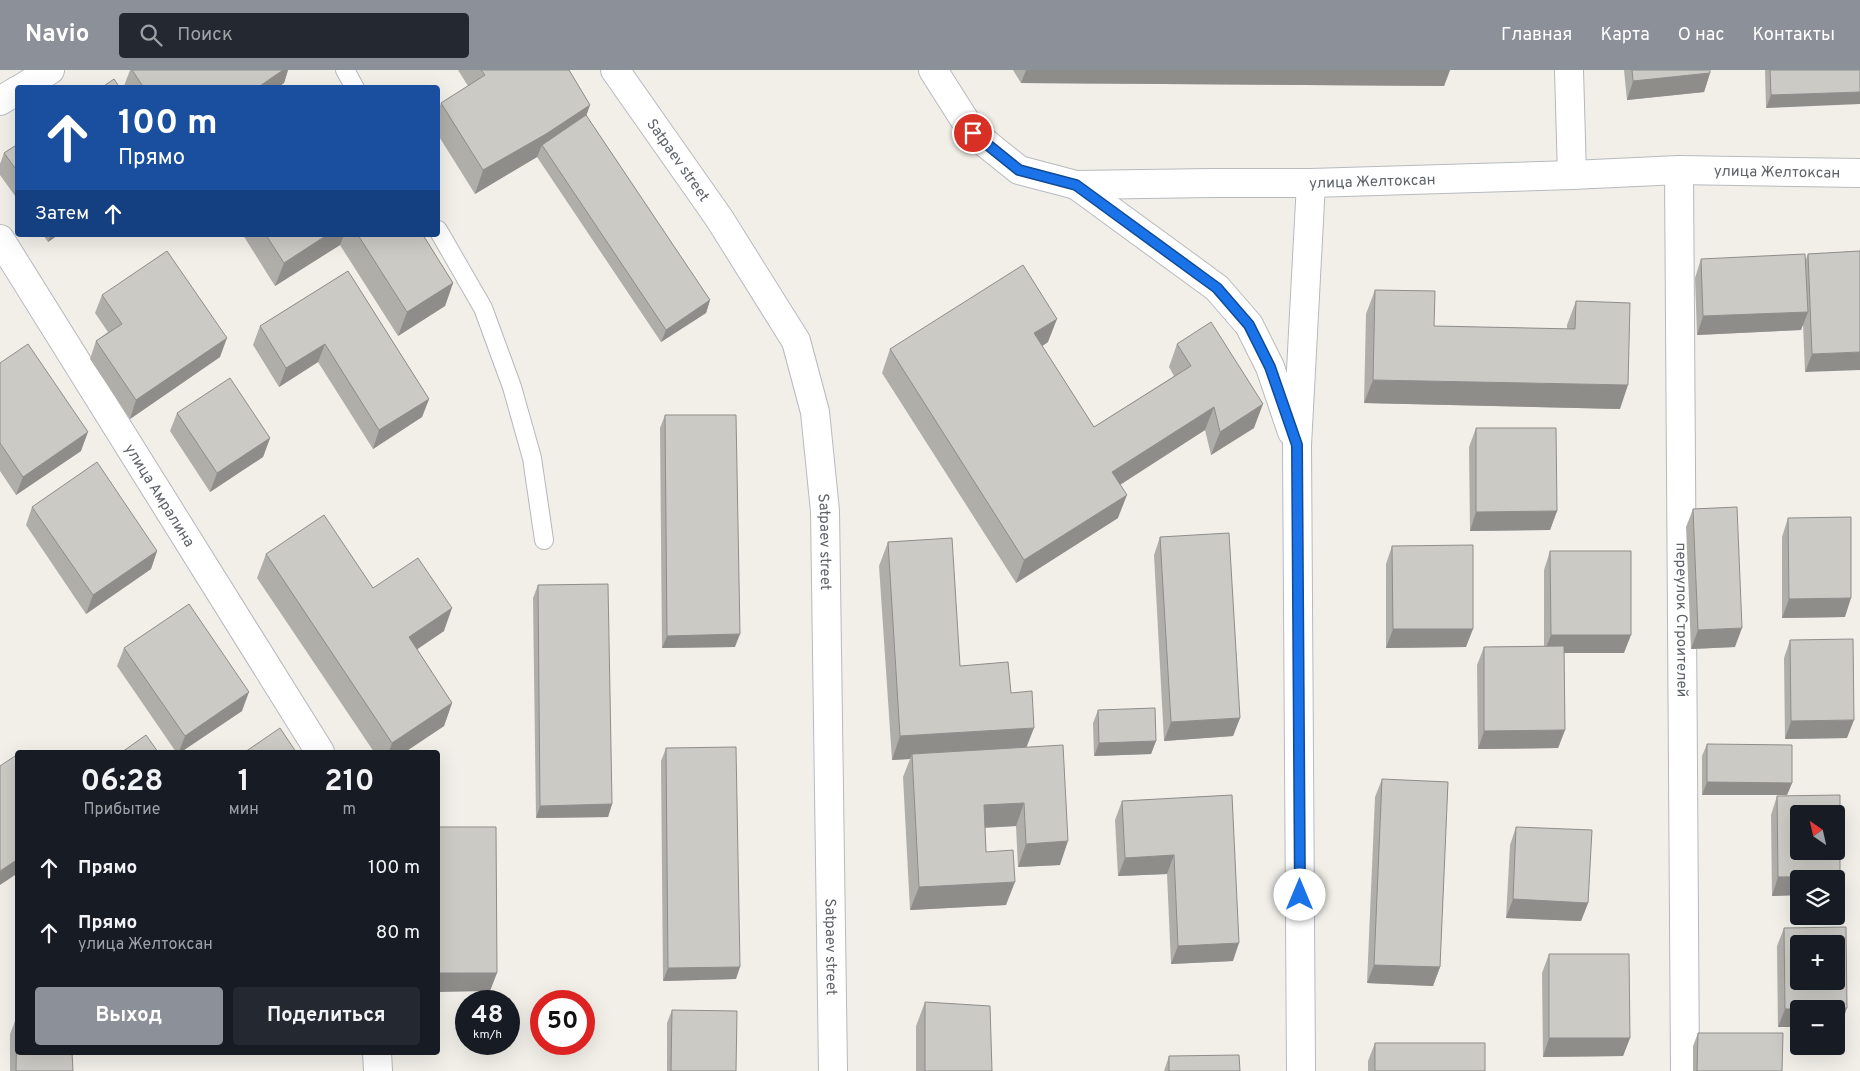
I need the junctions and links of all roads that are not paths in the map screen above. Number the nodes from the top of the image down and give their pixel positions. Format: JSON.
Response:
{"nodes":[{"id":1,"x":50,"y":70,"type":"edge"},
{"id":2,"x":345,"y":70,"type":"edge"},
{"id":3,"x":615,"y":70,"type":"edge"},
{"id":4,"x":933,"y":70,"type":"edge"},
{"id":5,"x":1569,"y":70,"type":"edge"},
{"id":6,"x":27,"y":85,"type":"edge"},
{"id":7,"x":353,"y":85,"type":"edge"},
{"id":8,"x":15,"y":92,"type":"edge"},
{"id":9,"x":0,"y":101,"type":"edge"},
{"id":10,"x":1679,"y":170,"type":"junction"},
{"id":11,"x":1860,"y":173,"type":"edge"},
{"id":12,"x":1572,"y":175,"type":"junction"},
{"id":13,"x":1311,"y":183,"type":"junction"},
{"id":14,"x":1076,"y":185,"type":"junction"},
{"id":15,"x":440,"y":234,"type":"edge"},
{"id":16,"x":0,"y":239,"type":"edge"},
{"id":17,"x":1297,"y":445,"type":"junction"},
{"id":18,"x":544,"y":540,"type":"dead end"},
{"id":19,"x":319,"y":750,"type":"edge"},
{"id":20,"x":376,"y":1055,"type":"edge"},
{"id":21,"x":378,"y":1071,"type":"edge"},
{"id":22,"x":833,"y":1071,"type":"edge"},
{"id":23,"x":1300,"y":1071,"type":"edge"},
{"id":24,"x":1685,"y":1071,"type":"edge"}],
"edges":[{"from":1,"to":6,"type":"main road"},
{"from":2,"to":7,"type":"lane"},
{"from":3,"to":22,"type":"main road","name":"Satpaev street"},
{"from":4,"to":14,"type":"main road","name":"улица Желтоксан"},
{"from":5,"to":12,"type":"main road"},
{"from":8,"to":9,"type":"main road"},
{"from":10,"to":11,"type":"main road","name":"улица Желтоксан"},
{"from":10,"to":12,"type":"main road","name":"улица Желтоксан"},
{"from":10,"to":24,"type":"main road","name":"переулок Строителей"},
{"from":12,"to":13,"type":"main road","name":"улица Желтоксан"},
{"from":13,"to":14,"type":"main road","name":"улица Желтоксан"},
{"from":13,"to":17,"type":"main road"},
{"from":14,"to":17,"type":"main road"},
{"from":15,"to":18,"type":"lane"},
{"from":16,"to":19,"type":"main road","name":"улица Амралина"},
{"from":17,"to":23,"type":"main road"},
{"from":20,"to":21,"type":"main road"}]}
